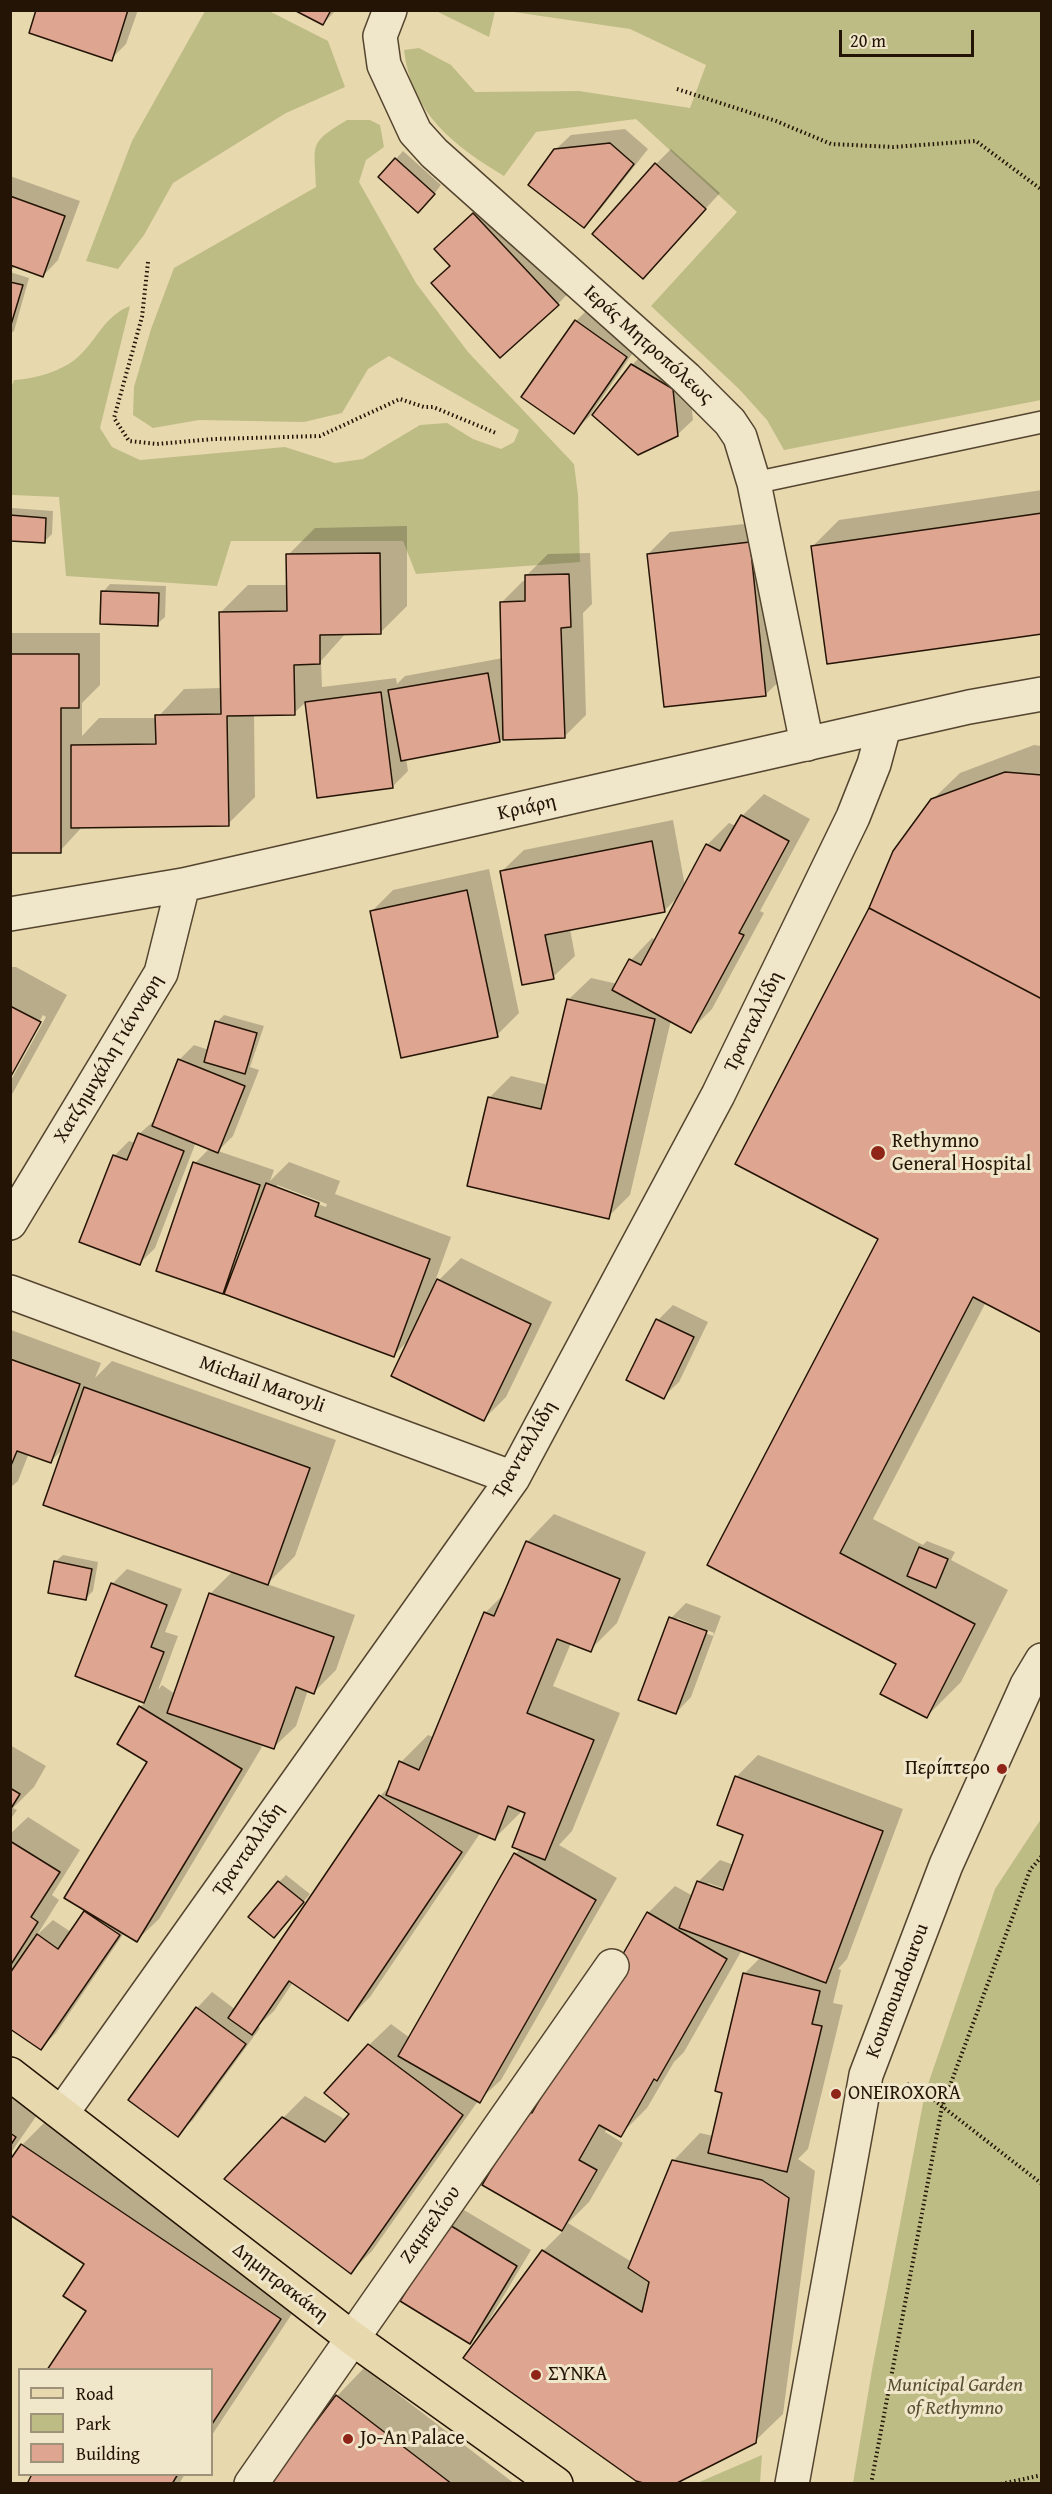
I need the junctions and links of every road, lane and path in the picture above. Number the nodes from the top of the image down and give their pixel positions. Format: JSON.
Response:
{"nodes":[{"id":1,"x":390,"y":10,"type":"edge"},
{"id":2,"x":677,"y":89,"type":"dead end"},
{"id":3,"x":1041,"y":190,"type":"edge"},
{"id":4,"x":148,"y":262,"type":"dead end"},
{"id":5,"x":1041,"y":422,"type":"edge"},
{"id":6,"x":496,"y":433,"type":"dead end"},
{"id":7,"x":754,"y":483,"type":"junction"},
{"id":8,"x":1041,"y":694,"type":"edge"},
{"id":9,"x":884,"y":727,"type":"junction"},
{"id":10,"x":807,"y":744,"type":"junction"},
{"id":11,"x":183,"y":885,"type":"junction"},
{"id":12,"x":10,"y":914,"type":"edge"},
{"id":13,"x":10,"y":1223,"type":"edge"},
{"id":14,"x":10,"y":1292,"type":"edge"},
{"id":15,"x":513,"y":1478,"type":"junction"},
{"id":16,"x":1037,"y":1680,"type":"edge"},
{"id":17,"x":1041,"y":1856,"type":"edge"},
{"id":18,"x":612,"y":1966,"type":"dead end"},
{"id":19,"x":10,"y":2074,"type":"edge"},
{"id":20,"x":907,"y":2084,"type":"dead end"},
{"id":21,"x":942,"y":2106,"type":"junction"},
{"id":22,"x":62,"y":2113,"type":"junction"},
{"id":23,"x":1041,"y":2184,"type":"edge"},
{"id":24,"x":352,"y":2338,"type":"junction"},
{"id":25,"x":1041,"y":2475,"type":"edge"},
{"id":26,"x":251,"y":2484,"type":"edge"},
{"id":27,"x":556,"y":2484,"type":"edge"},
{"id":28,"x":792,"y":2484,"type":"edge"},
{"id":29,"x":871,"y":2484,"type":"edge"},
{"id":30,"x":1001,"y":2484,"type":"edge"}],
"edges":[{"from":1,"to":7,"type":"street","name":"Ιεράς Μητροπόλεως"},
{"from":2,"to":3,"type":"path"},
{"from":4,"to":6,"type":"path"},
{"from":5,"to":7,"type":"lane"},
{"from":7,"to":10,"type":"street","name":"Ιεράς Μητροπόλεως"},
{"from":8,"to":9,"type":"street","name":"Κριάρη"},
{"from":9,"to":10,"type":"street","name":"Κριάρη"},
{"from":9,"to":15,"type":"street","name":"Τρανταλλίδη"},
{"from":10,"to":11,"type":"street","name":"Κριάρη"},
{"from":11,"to":12,"type":"street","name":"Κριάρη"},
{"from":11,"to":13,"type":"street","name":"Χατζημιχάλη Γιάνναρη"},
{"from":14,"to":15,"type":"street","name":"Michail Maroyli"},
{"from":15,"to":22,"type":"street","name":"Τρανταλλίδη"},
{"from":16,"to":28,"type":"street","name":"Koumoundourou"},
{"from":17,"to":21,"type":"path"},
{"from":18,"to":24,"type":"street","name":"Ζαμπελίου"},
{"from":19,"to":22,"type":"main road","name":"Δημητρακάκη"},
{"from":20,"to":21,"type":"path"},
{"from":21,"to":23,"type":"path"},
{"from":21,"to":29,"type":"path"},
{"from":22,"to":24,"type":"main road","name":"Δημητρακάκη"},
{"from":24,"to":26,"type":"street","name":"Ζαμπελίου"},
{"from":24,"to":27,"type":"main road","name":"Δημητρακάκη"},
{"from":25,"to":30,"type":"path"}]}
